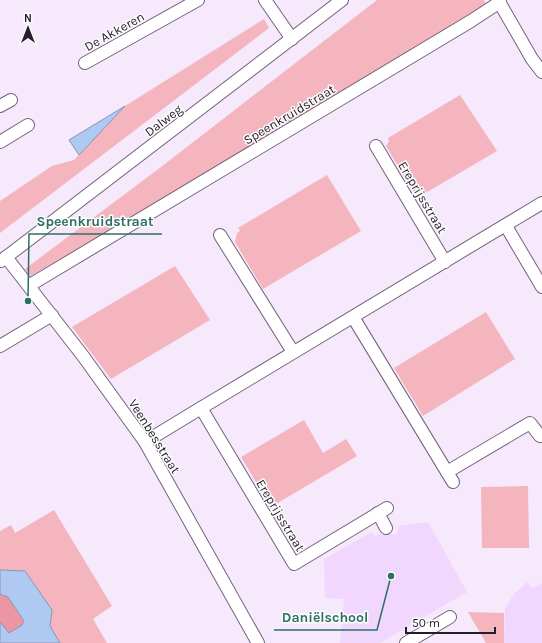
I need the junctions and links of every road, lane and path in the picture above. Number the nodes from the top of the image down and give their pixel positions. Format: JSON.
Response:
{"nodes":[{"id":1,"x":198,"y":0,"type":"edge"},
{"id":2,"x":264,"y":0,"type":"edge"},
{"id":3,"x":342,"y":0,"type":"edge"},
{"id":4,"x":499,"y":1,"type":"edge"},
{"id":5,"x":292,"y":39,"type":"junction"},
{"id":6,"x":85,"y":62,"type":"dead end"},
{"id":7,"x":542,"y":72,"type":"edge"},
{"id":8,"x":11,"y":100,"type":"dead end"},
{"id":9,"x":0,"y":106,"type":"edge"},
{"id":10,"x":28,"y":125,"type":"dead end"},
{"id":11,"x":0,"y":142,"type":"edge"},
{"id":12,"x":376,"y":146,"type":"dead end"},
{"id":13,"x":542,"y":203,"type":"edge"},
{"id":14,"x":506,"y":226,"type":"junction"},
{"id":15,"x":220,"y":235,"type":"dead end"},
{"id":16,"x":3,"y":260,"type":"edge"},
{"id":17,"x":446,"y":262,"type":"junction"},
{"id":18,"x":30,"y":285,"type":"junction"},
{"id":19,"x":542,"y":287,"type":"edge"},
{"id":20,"x":52,"y":315,"type":"junction"},
{"id":21,"x":353,"y":317,"type":"junction"},
{"id":22,"x":0,"y":346,"type":"edge"},
{"id":23,"x":293,"y":352,"type":"junction"},
{"id":24,"x":201,"y":408,"type":"junction"},
{"id":25,"x":540,"y":436,"type":"dead end"},
{"id":26,"x":145,"y":442,"type":"junction"},
{"id":27,"x":386,"y":528,"type":"dead end"},
{"id":28,"x":450,"y":617,"type":"dead end"},
{"id":29,"x":258,"y":643,"type":"edge"},
{"id":30,"x":406,"y":643,"type":"edge"}],
"edges":[{"from":1,"to":6,"type":"street","name":"De Akkeren"},
{"from":2,"to":5,"type":"street"},
{"from":3,"to":5,"type":"street","name":"Dalweg"},
{"from":4,"to":7,"type":"street"},
{"from":4,"to":18,"type":"street","name":"Speenkruidstraat"},
{"from":5,"to":16,"type":"street","name":"Dalweg"},
{"from":8,"to":9,"type":"street"},
{"from":10,"to":11,"type":"street"},
{"from":12,"to":17,"type":"street","name":"Ereprijsstraat"},
{"from":13,"to":14,"type":"street"},
{"from":14,"to":17,"type":"street"},
{"from":14,"to":19,"type":"street"},
{"from":15,"to":23,"type":"street"},
{"from":16,"to":18,"type":"street","name":"Veenbesstraat"},
{"from":17,"to":21,"type":"street"},
{"from":18,"to":20,"type":"street","name":"Veenbesstraat"},
{"from":20,"to":22,"type":"street"},
{"from":20,"to":26,"type":"street","name":"Veenbesstraat"},
{"from":21,"to":23,"type":"street"},
{"from":21,"to":25,"type":"street"},
{"from":23,"to":24,"type":"street"},
{"from":24,"to":26,"type":"street"},
{"from":24,"to":27,"type":"street","name":"Ereprijsstraat"},
{"from":26,"to":29,"type":"street","name":"Veenbesstraat"},
{"from":28,"to":30,"type":"street"}]}
